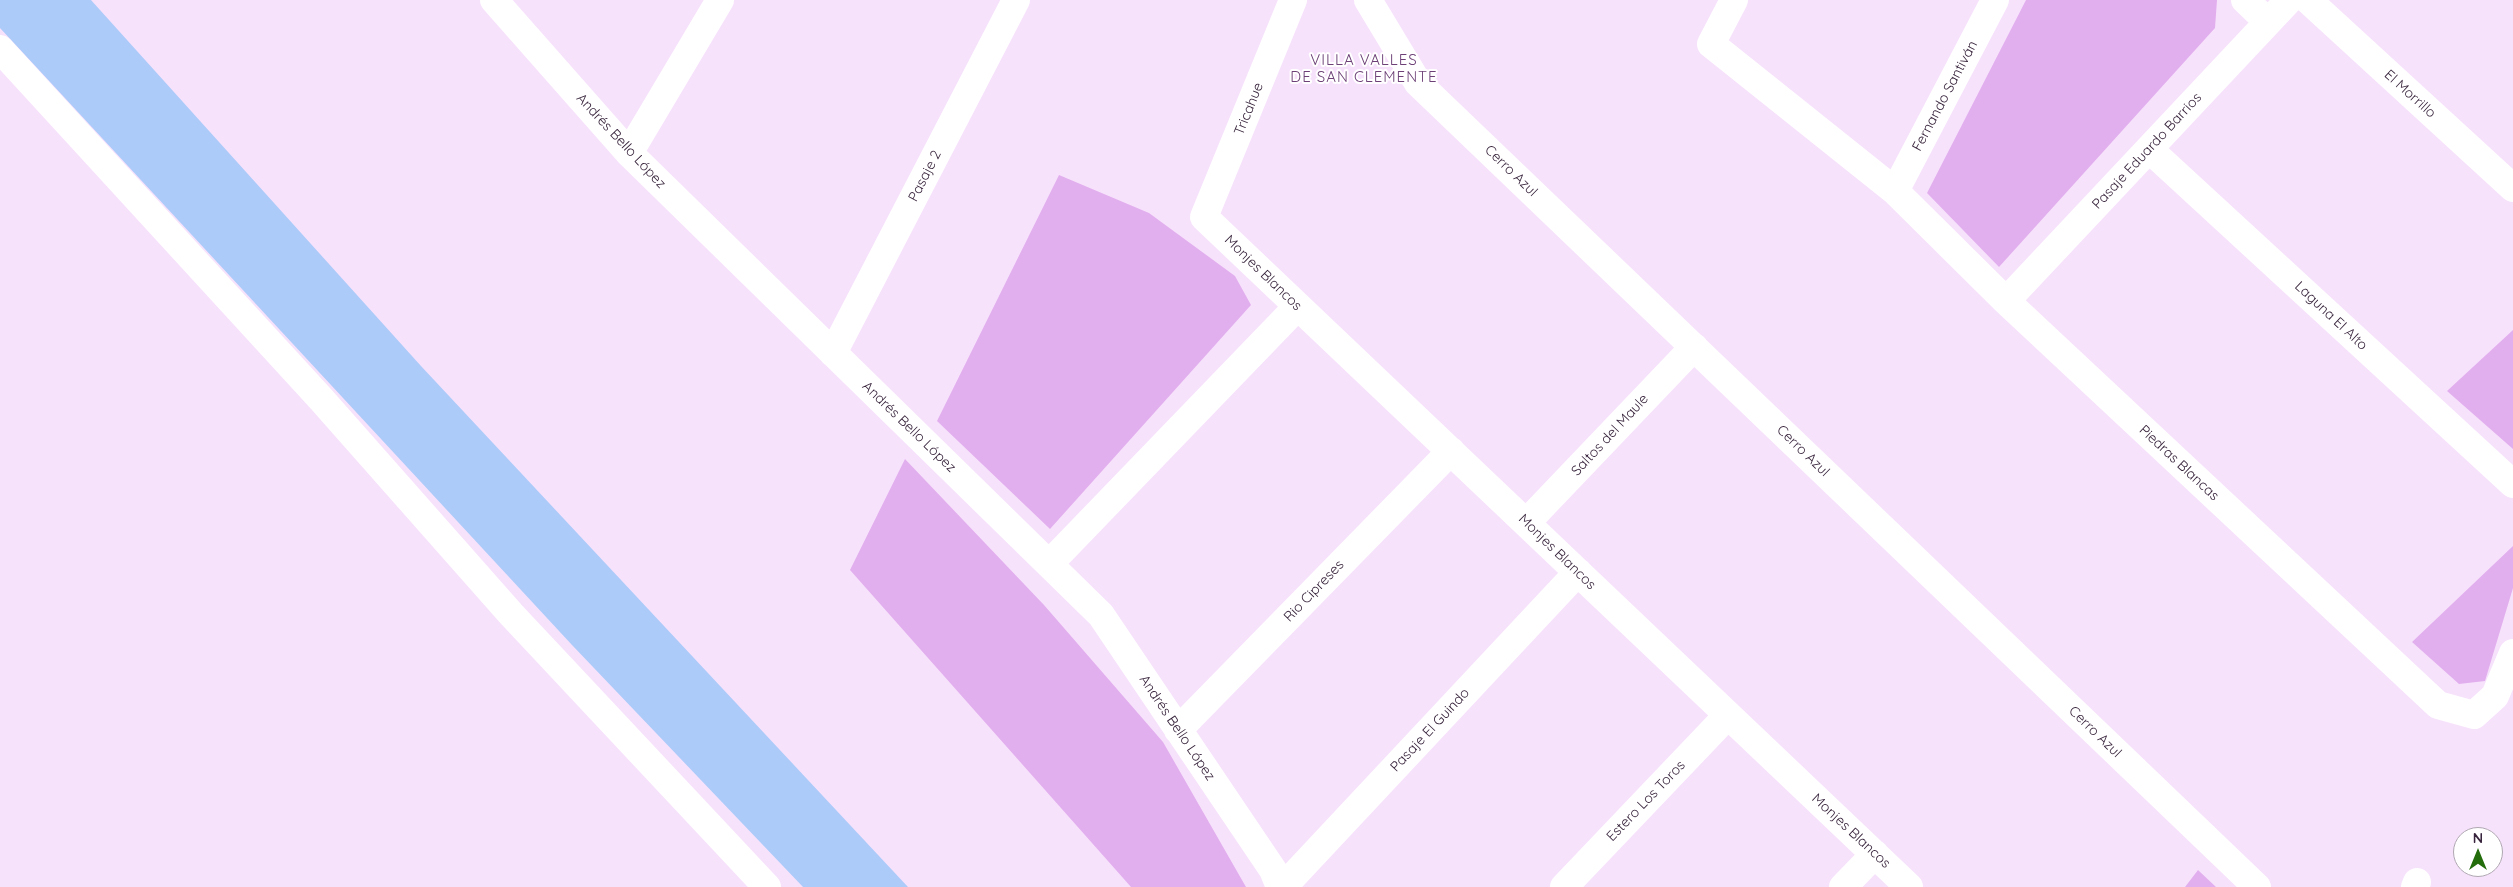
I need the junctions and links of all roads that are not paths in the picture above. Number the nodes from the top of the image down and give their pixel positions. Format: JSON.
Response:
{"nodes":[{"id":1,"x":494,"y":0,"type":"edge"},
{"id":2,"x":720,"y":0,"type":"edge"},
{"id":3,"x":1016,"y":0,"type":"edge"},
{"id":4,"x":1293,"y":0,"type":"edge"},
{"id":5,"x":1368,"y":0,"type":"edge"},
{"id":6,"x":1734,"y":0,"type":"edge"},
{"id":7,"x":1995,"y":0,"type":"edge"},
{"id":8,"x":2245,"y":0,"type":"edge"},
{"id":9,"x":2289,"y":0,"type":"edge"},
{"id":10,"x":2308,"y":0,"type":"edge"},
{"id":11,"x":2268,"y":22,"type":"junction"},
{"id":12,"x":0,"y":49,"type":"edge"},
{"id":13,"x":2150,"y":149,"type":"junction"},
{"id":14,"x":629,"y":153,"type":"junction"},
{"id":15,"x":2513,"y":188,"type":"edge"},
{"id":16,"x":1896,"y":191,"type":"junction"},
{"id":17,"x":1204,"y":217,"type":"joint"},
{"id":18,"x":2006,"y":301,"type":"junction"},
{"id":19,"x":1298,"y":306,"type":"junction"},
{"id":20,"x":1694,"y":346,"type":"junction"},
{"id":21,"x":833,"y":352,"type":"junction"},
{"id":22,"x":1450,"y":452,"type":"junction"},
{"id":23,"x":2513,"y":484,"type":"edge"},
{"id":24,"x":1526,"y":523,"type":"junction"},
{"id":25,"x":1049,"y":564,"type":"junction"},
{"id":26,"x":1578,"y":572,"type":"junction"},
{"id":27,"x":2513,"y":653,"type":"edge"},
{"id":28,"x":1728,"y":715,"type":"junction"},
{"id":29,"x":1178,"y":730,"type":"junction"},
{"id":30,"x":1875,"y":854,"type":"junction"},
{"id":31,"x":767,"y":887,"type":"edge"},
{"id":32,"x":1281,"y":887,"type":"edge"},
{"id":33,"x":1564,"y":887,"type":"edge"},
{"id":34,"x":1843,"y":887,"type":"edge"},
{"id":35,"x":1909,"y":887,"type":"edge"},
{"id":36,"x":2257,"y":887,"type":"edge"}],
"edges":[{"from":1,"to":14,"type":"street","name":"Andrés Bello López"},
{"from":2,"to":14,"type":"street"},
{"from":3,"to":21,"type":"street","name":"Pasaje 2"},
{"from":4,"to":17,"type":"street","name":"Tricahue"},
{"from":5,"to":20,"type":"street","name":"Cerro Azul"},
{"from":6,"to":16,"type":"street","name":"Piedras Blancas"},
{"from":7,"to":16,"type":"street","name":"Fernando Santiván"},
{"from":8,"to":11,"type":"street"},
{"from":9,"to":11,"type":"street","name":"Pasaje Eduardo Barrios"},
{"from":10,"to":15,"type":"street","name":"El Morrillo"},
{"from":11,"to":13,"type":"street","name":"Pasaje Eduardo Barrios"},
{"from":12,"to":31,"type":"street"},
{"from":13,"to":18,"type":"street","name":"Pasaje Eduardo Barrios"},
{"from":13,"to":23,"type":"street","name":"Laguna El Alto"},
{"from":14,"to":21,"type":"street","name":"Andrés Bello López"},
{"from":16,"to":18,"type":"street","name":"Piedras Blancas"},
{"from":17,"to":19,"type":"street","name":"Monjes Blancos"},
{"from":18,"to":27,"type":"street","name":"Piedras Blancas"},
{"from":19,"to":22,"type":"street","name":"Monjes Blancos"},
{"from":19,"to":25,"type":"street"},
{"from":20,"to":24,"type":"street","name":"Saltos del Maule"},
{"from":20,"to":36,"type":"street","name":"Cerro Azul"},
{"from":21,"to":25,"type":"street","name":"Andrés Bello López"},
{"from":22,"to":24,"type":"street","name":"Monjes Blancos"},
{"from":22,"to":29,"type":"street","name":"Rio Cipreses"},
{"from":24,"to":26,"type":"street","name":"Monjes Blancos"},
{"from":25,"to":29,"type":"street","name":"Andrés Bello López"},
{"from":26,"to":28,"type":"street","name":"Monjes Blancos"},
{"from":26,"to":32,"type":"street","name":"Pasaje El Guindo"},
{"from":28,"to":30,"type":"street","name":"Monjes Blancos"},
{"from":28,"to":33,"type":"street","name":"Estero Los Toros"},
{"from":29,"to":32,"type":"street","name":"Andrés Bello López"},
{"from":30,"to":34,"type":"street"},
{"from":30,"to":35,"type":"street","name":"Monjes Blancos"}]}
